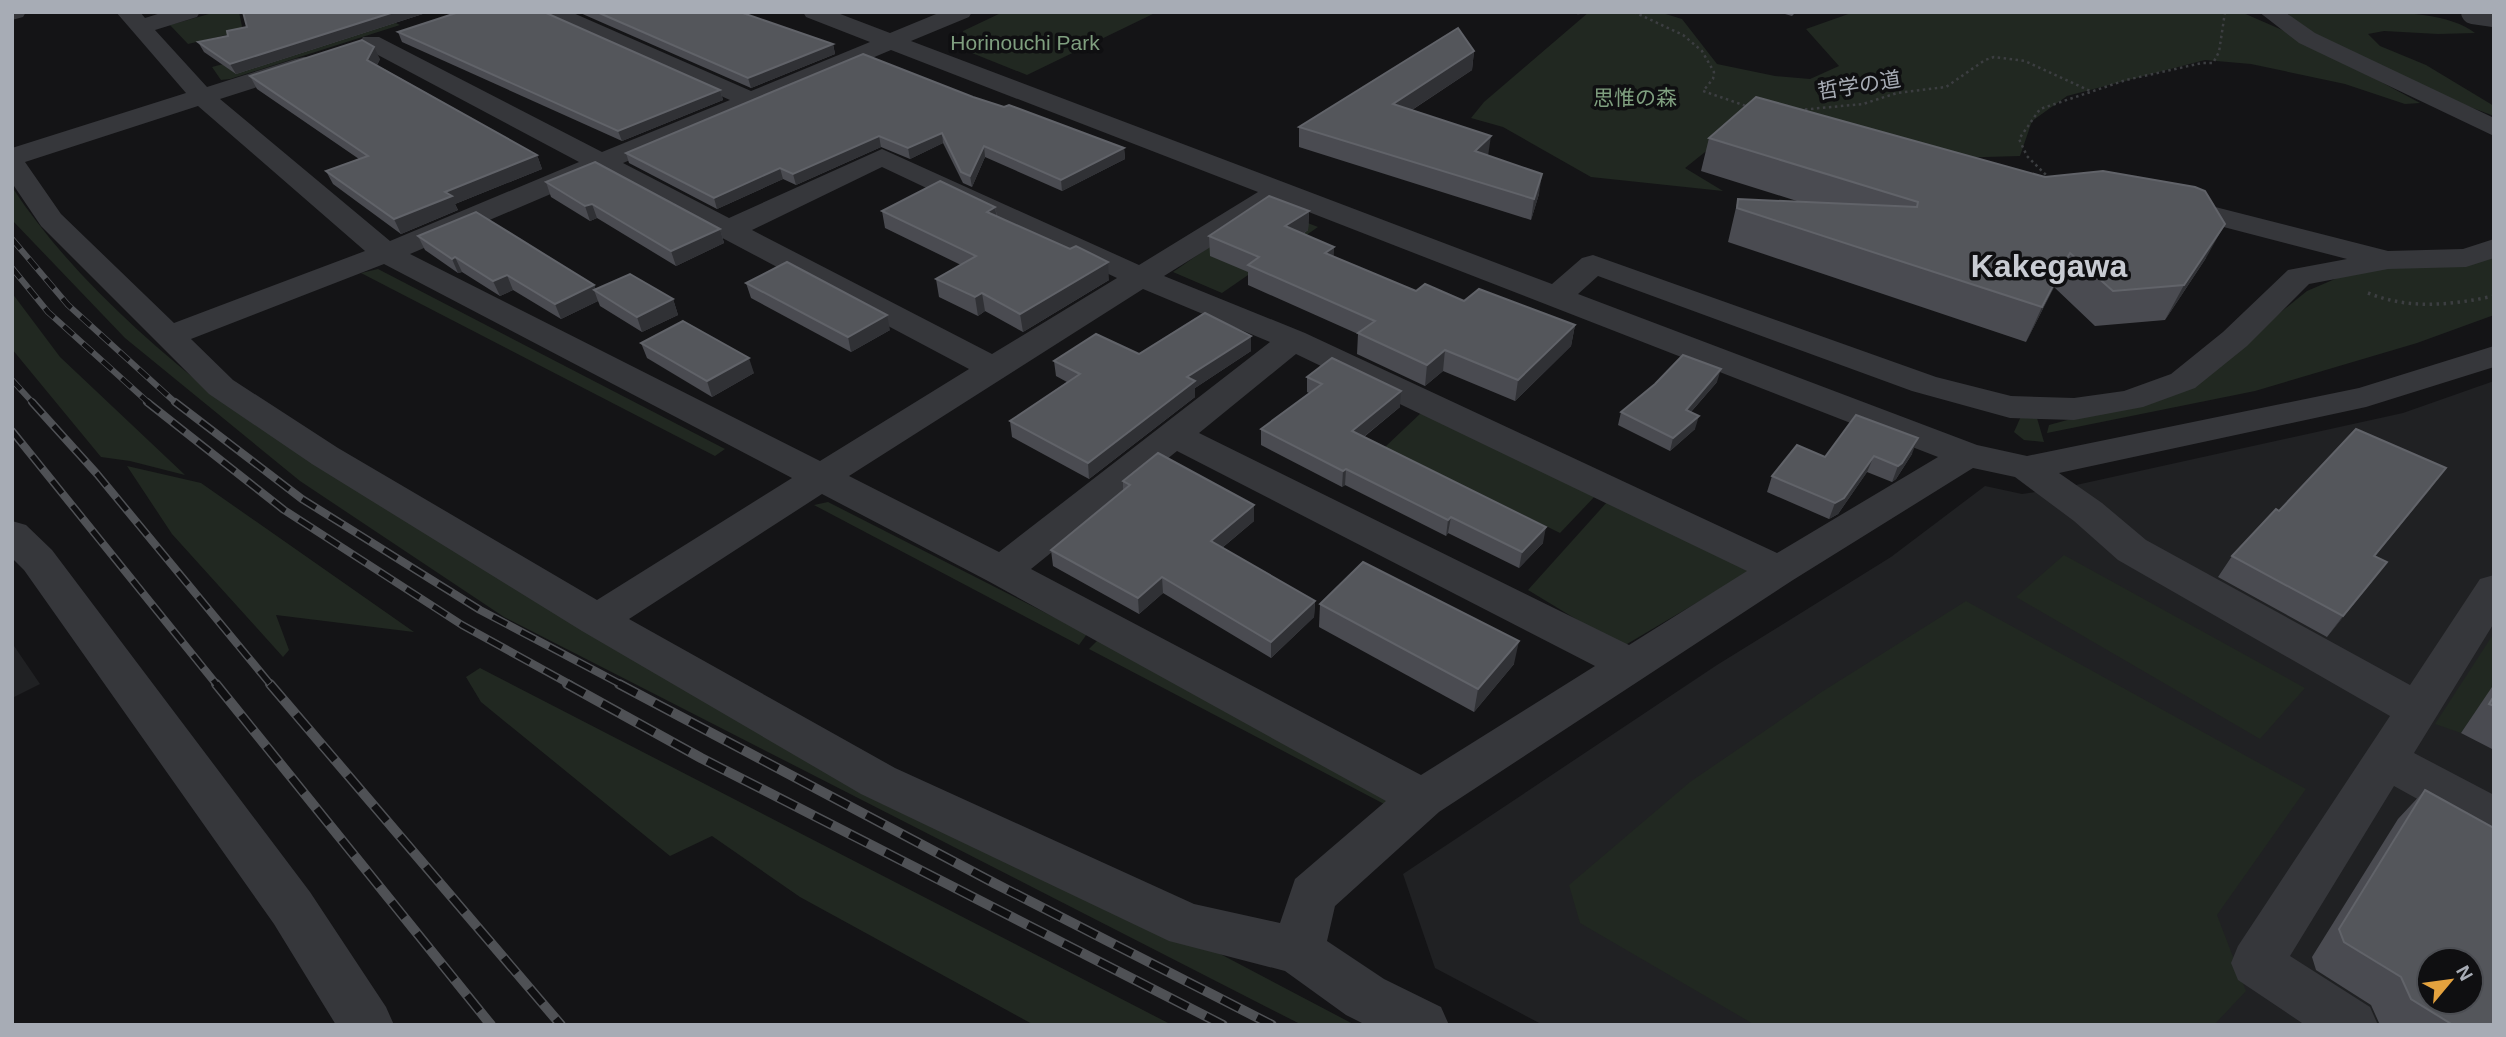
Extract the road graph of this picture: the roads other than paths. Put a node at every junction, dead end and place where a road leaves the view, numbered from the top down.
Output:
1 (189, 12) edge
2 (551, 12) edge
3 (814, 12) edge
4 (961, 12) edge
5 (2270, 12) edge
6 (2473, 12) edge
7 (2494, 15) edge
8 (133, 20) edge
9 (397, 34) edge
10 (370, 42) junction
11 (892, 42) junction
12 (203, 97) junction
13 (751, 100) junction
14 (2494, 128) edge
15 (12, 160) edge
16 (603, 163) junction
17 (1282, 190) junction
18 (2139, 197) edge
19 (730, 229) junction
20 (2494, 248) edge
21 (386, 253) junction
22 (2388, 260) junction
23 (1140, 277) junction
24 (1557, 296) junction
25 (170, 336) junction
26 (1293, 340) junction
27 (2494, 356) edge
28 (993, 368) junction
29 (1172, 434) junction
30 (1968, 455) junction
31 (2027, 468) junction
32 (821, 478) junction
33 (12, 534) edge
34 (1779, 570) junction
35 (1002, 571) junction
36 (2494, 589) edge
37 (597, 620) junction
38 (1629, 664) junction
39 (2417, 710) junction
40 (2386, 760) junction
41 (1422, 798) junction
42 (2494, 818) edge
43 (1298, 950) junction
44 (367, 1025) edge
45 (1422, 1025) edge
46 (2351, 1025) edge

1 - 8 street
2 - 13 street
3 - 11 street
4 - 11 street
5 - 14 street
6 - 7 street, bridge
8 - 12 street
9 - 10 street
10 - 12 street
10 - 16 street
11 - 13 street
11 - 17 street
12 - 15 street
12 - 21 street
13 - 16 street
15 - 25 street
16 - 19 street
16 - 21 street
17 - 23 street
17 - 24 street
18 - 22 street
19 - 23 street
19 - 28 street
20 - 22 street
21 - 25 street
21 - 32 street
22 - 24 street
23 - 26 street
23 - 28 street
24 - 30 street
25 - 37 street
26 - 29 street
26 - 34 street
27 - 31 street
28 - 32 street
29 - 35 street
29 - 38 street
30 - 31 street
30 - 34 street
31 - 39 street
32 - 35 street
32 - 37 street
33 - 44 street
34 - 38 street
35 - 41 street
36 - 39 street
37 - 43 street
38 - 41 street
39 - 40 street
40 - 42 street
40 - 46 street
41 - 43 street
43 - 45 street

